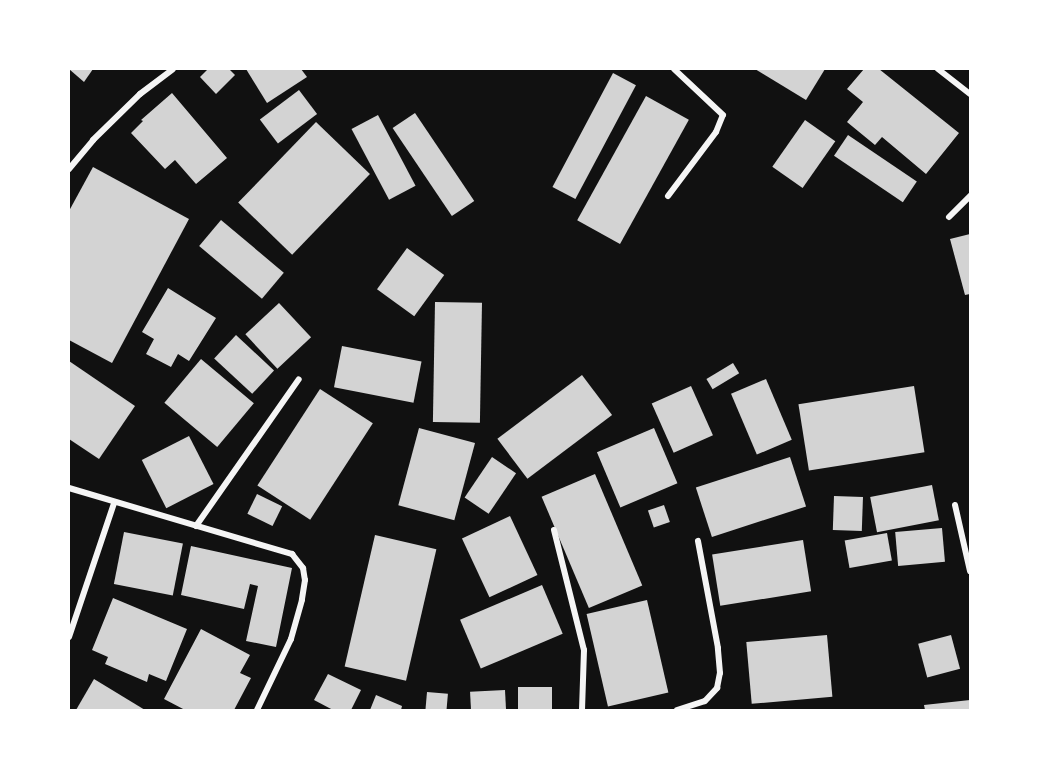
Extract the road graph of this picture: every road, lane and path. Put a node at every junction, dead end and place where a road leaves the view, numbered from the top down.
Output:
1 (173, 69) edge
2 (674, 69) edge
3 (938, 69) edge
4 (970, 94) edge
5 (69, 169) edge
6 (668, 196) dead end
7 (970, 196) edge
8 (949, 217) dead end
9 (299, 380) dead end
10 (69, 488) edge
11 (114, 503) junction
12 (955, 505) dead end
13 (196, 526) junction
14 (554, 530) dead end
15 (698, 541) dead end
16 (970, 571) edge
17 (69, 637) edge
18 (257, 710) edge
19 (582, 710) edge
20 (677, 710) edge

1 - 5 street
2 - 6 street
3 - 4 street
7 - 8 street
9 - 13 street
10 - 11 street
11 - 13 street
11 - 17 street
12 - 16 street
13 - 18 street
14 - 19 street
15 - 20 street

